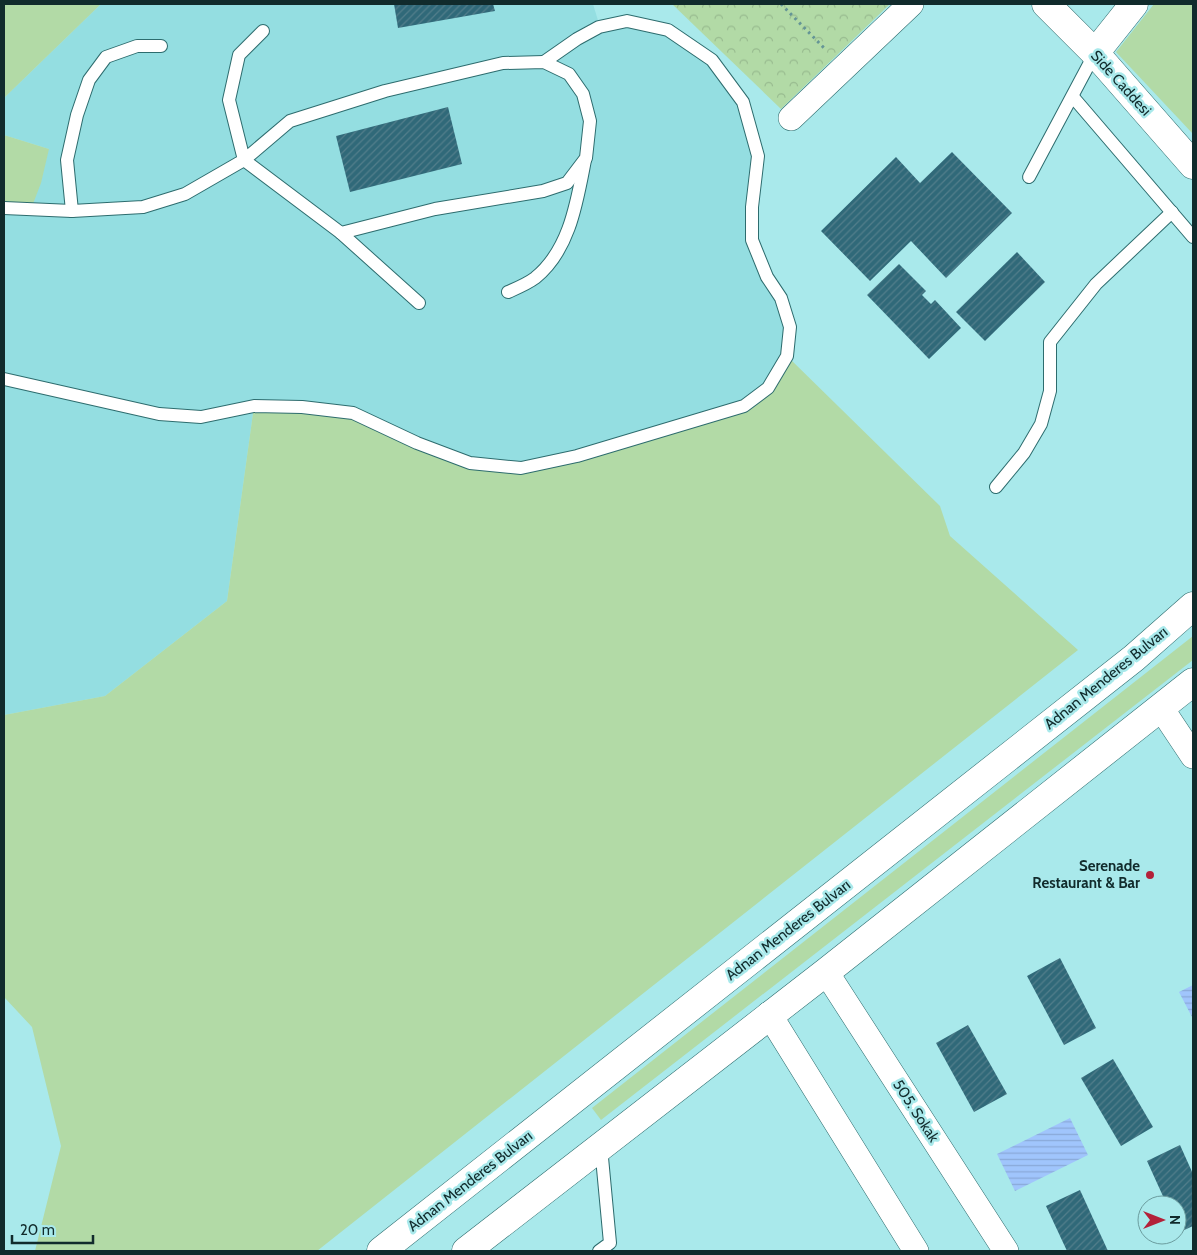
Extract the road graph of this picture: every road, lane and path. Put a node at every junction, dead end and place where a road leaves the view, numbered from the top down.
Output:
1 (781, 4) edge
2 (911, 4) edge
3 (1046, 4) edge
4 (1134, 4) edge
5 (263, 31) dead end
6 (161, 46) dead end
7 (830, 53) dead end
8 (1095, 53) junction
9 (544, 62) junction
10 (1073, 97) junction
11 (791, 118) dead end
12 (586, 158) junction
13 (244, 160) junction
14 (1193, 164) edge
15 (1029, 178) dead end
16 (4, 208) edge
17 (72, 211) junction
18 (1172, 212) junction
19 (341, 233) junction
20 (1193, 237) edge
21 (508, 292) dead end
22 (419, 303) dead end
23 (4, 379) edge
24 (996, 488) dead end
25 (1193, 606) edge
26 (1193, 682) edge
27 (1161, 708) junction
28 (1193, 756) edge
29 (826, 972) junction
30 (769, 1014) junction
31 (601, 1145) junction
32 (382, 1251) edge
33 (466, 1251) edge
34 (599, 1251) edge
35 (916, 1251) edge
36 (1006, 1251) edge

1 - 7 path
2 - 11 street
3 - 8 main road, Side Caddesi
4 - 8 main road
5 - 13 lane
6 - 17 lane
8 - 10 lane
8 - 14 main road, Side Caddesi
9 - 12 lane
9 - 13 lane
9 - 23 lane
10 - 15 lane
10 - 18 lane
12 - 19 lane
12 - 21 lane
13 - 17 lane
13 - 19 lane
16 - 17 lane
18 - 20 lane
18 - 24 lane
19 - 22 lane
25 - 32 main road, Adnan Menderes Bulvarı
26 - 27 main road
27 - 28 street
27 - 29 main road
29 - 30 main road
29 - 36 street, 505. Sokak
30 - 31 main road
30 - 35 street
31 - 33 main road
31 - 34 lane

